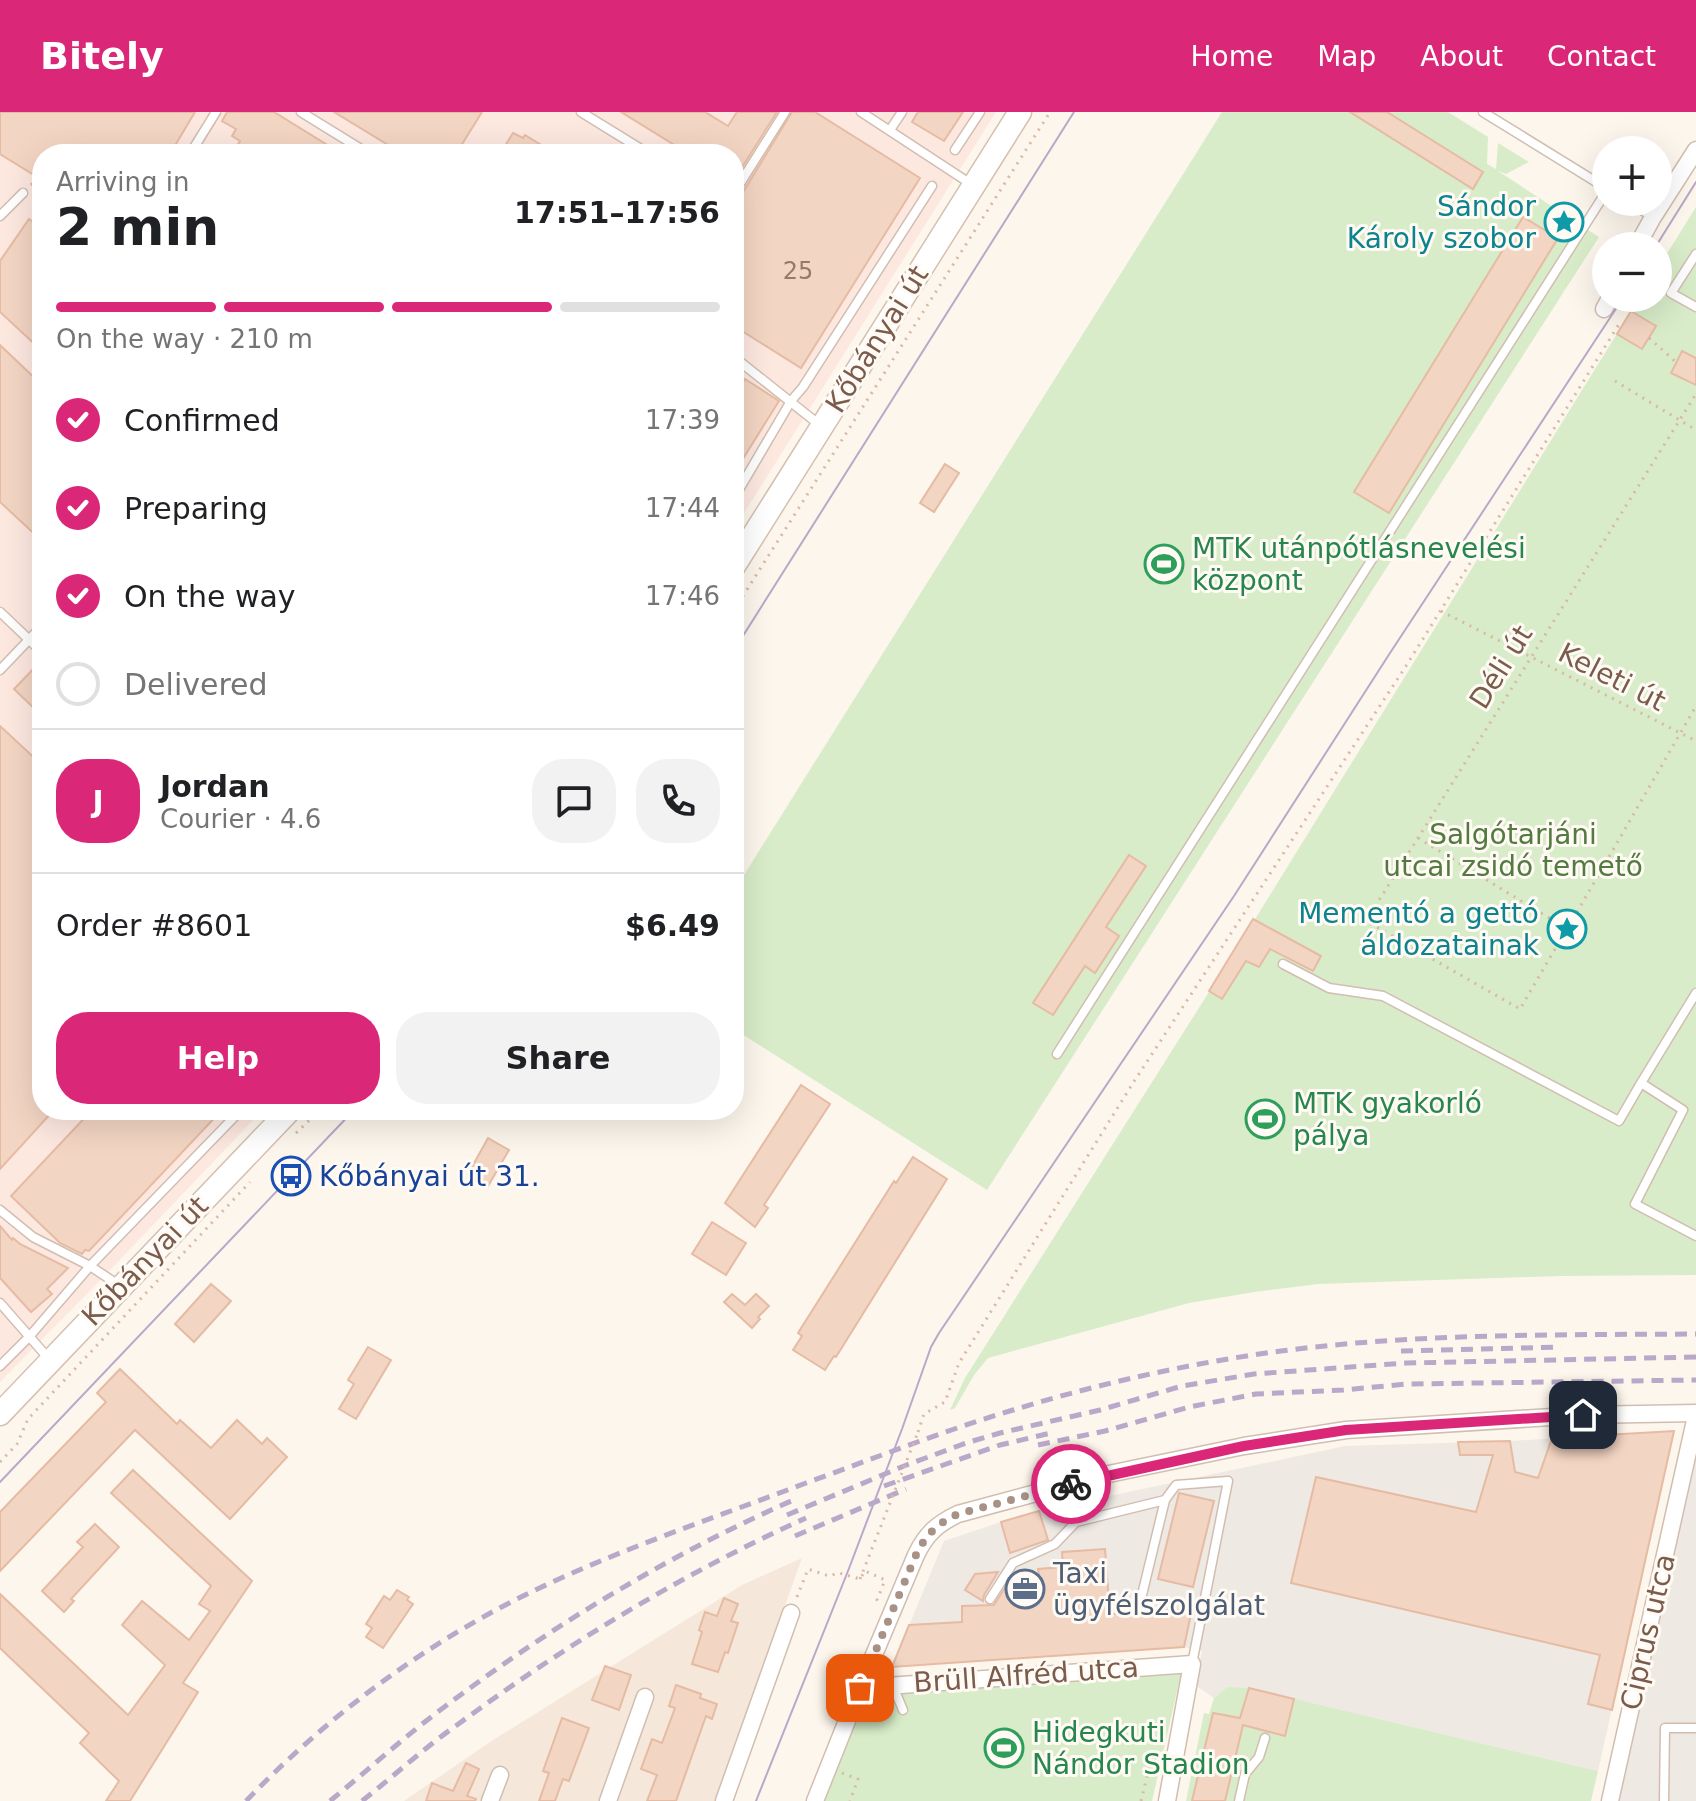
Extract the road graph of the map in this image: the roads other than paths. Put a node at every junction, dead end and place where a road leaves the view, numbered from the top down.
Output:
1 (216, 112) edge
2 (301, 112) edge
3 (581, 112) edge
4 (785, 112) edge
5 (861, 112) edge
6 (902, 112) edge
7 (980, 112) edge
8 (1020, 112) edge
9 (1487, 113) edge
10 (890, 130) junction
11 (196, 144) edge
12 (353, 144) edge
13 (633, 144) edge
14 (955, 150) dead end
15 (1696, 150) edge
16 (744, 177) edge
17 (1592, 181) edge
18 (932, 186) dead end
19 (974, 186) junction
20 (23, 193) dead end
21 (1592, 212) edge
22 (0, 216) edge
23 (1653, 217) joint
24 (1645, 232) edge
25 (1696, 254) edge
26 (1696, 307) edge
27 (744, 365) edge
28 (791, 401) junction
29 (822, 427) junction
30 (744, 481) edge
31 (744, 550) edge
32 (0, 612) edge
33 (32, 636) edge
34 (29, 639) junction
35 (32, 642) edge
36 (0, 670) edge
37 (1283, 964) dead end
38 (1696, 993) edge
39 (1057, 1054) dead end
40 (1641, 1083) junction
41 (231, 1120) edge
42 (280, 1120) edge
43 (0, 1210) edge
44 (1696, 1236) edge
45 (90, 1266) junction
46 (121, 1287) junction
47 (0, 1303) edge
48 (29, 1337) junction
49 (50, 1360) junction
50 (0, 1366) edge
51 (0, 1414) edge
52 (1696, 1415) edge
53 (1165, 1500) junction
54 (990, 1599) dead end
55 (1141, 1599) dead end
56 (791, 1613) road end
57 (1192, 1664) junction
58 (893, 1685) junction
59 (860, 1688) junction
60 (645, 1697) dead end
61 (903, 1710) dead end
62 (1696, 1728) edge
63 (1265, 1738) dead end
64 (500, 1775) dead end
65 (490, 1801) edge
66 (608, 1801) edge
67 (724, 1801) edge
68 (815, 1801) edge
69 (1167, 1801) edge
70 (1239, 1801) edge
71 (1610, 1801) edge
72 (1664, 1801) edge

1 - 11 lane
2 - 12 lane
3 - 13 lane
4 - 16 lane
5 - 10 lane
6 - 10 lane
7 - 14 lane
8 - 19 main road, Kőbányai út
9 - 17 lane
10 - 19 lane
15 - 23 street
18 - 28 lane
19 - 29 main road, Kőbányai út
20 - 22 lane
21 - 39 lane
23 - 24 street
25 - 26 lane
27 - 28 lane
28 - 29 lane
28 - 30 lane
29 - 31 main road, Kőbányai út
32 - 34 lane
33 - 34 lane
34 - 35 lane
34 - 36 lane
37 - 40 lane
38 - 40 lane
40 - 44 lane
41 - 45 lane
42 - 46 main road, Kőbányai út
43 - 45 lane
45 - 46 lane
45 - 48 lane
46 - 49 main road, Kőbányai út
47 - 48 lane
48 - 49 lane
48 - 50 lane
49 - 51 main road, Kőbányai út
52 - 59 street
52 - 71 street, Ciprus utca
53 - 54 lane
53 - 55 lane
53 - 57 lane
56 - 67 street
57 - 58 street, Brüll Alfréd utca
57 - 69 street
58 - 59 street, Brüll Alfréd utca
58 - 61 lane
59 - 68 street
60 - 66 street
62 - 72 lane
63 - 70 lane
64 - 65 street

